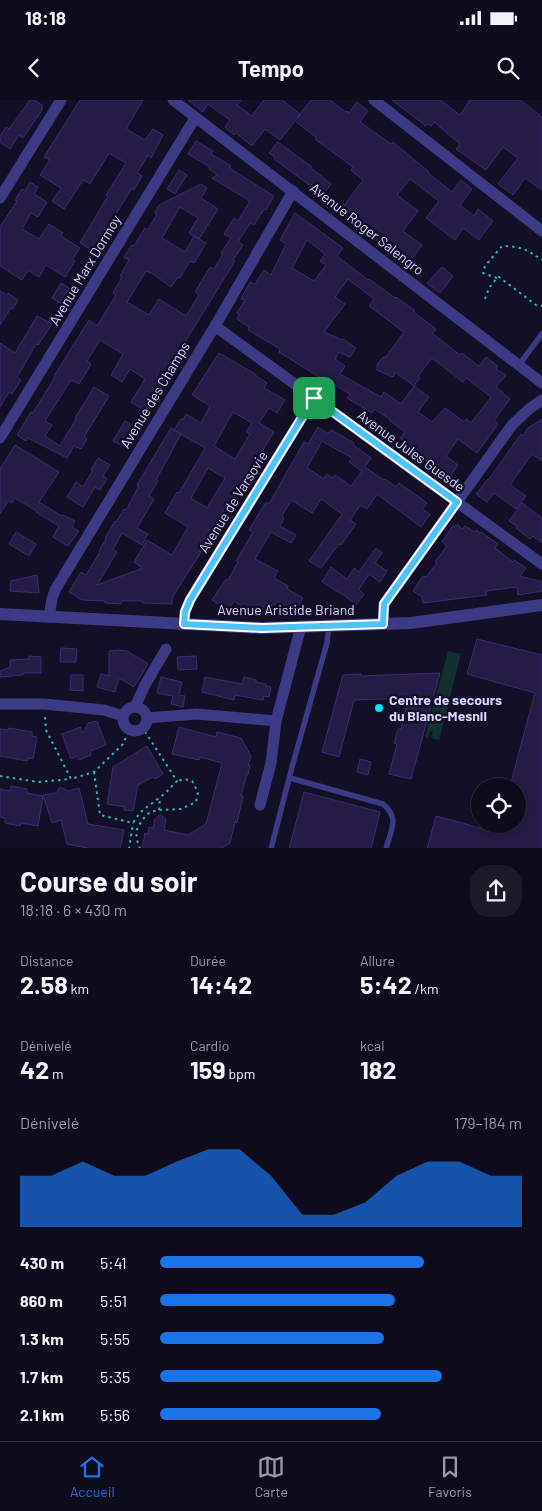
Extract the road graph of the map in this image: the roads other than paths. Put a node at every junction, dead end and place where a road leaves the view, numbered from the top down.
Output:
1 (50, 100) edge
2 (61, 100) edge
3 (173, 100) edge
4 (374, 100) edge
5 (51, 115) junction
6 (195, 118) junction
7 (293, 191) junction
8 (0, 198) edge
9 (542, 230) edge
10 (215, 326) junction
11 (542, 334) edge
12 (519, 365) junction
13 (542, 383) edge
14 (314, 398) junction
15 (542, 400) edge
16 (0, 438) edge
17 (457, 502) junction
18 (542, 564) edge
19 (542, 605) edge
20 (0, 614) edge
21 (49, 617) junction
22 (184, 624) junction
23 (383, 624) junction
24 (301, 626) junction
25 (329, 626) junction
26 (166, 649) dead end
27 (0, 704) edge
28 (135, 707) junction
29 (123, 716) junction
30 (276, 721) junction
31 (145, 723) junction
32 (290, 778) junction
33 (260, 805) dead end
34 (272, 848) edge
35 (386, 848) edge

1 - 5 street
2 - 5 street
3 - 6 street, Avenue Roger Salengro
4 - 9 street
5 - 8 street
6 - 7 street, Avenue Roger Salengro
6 - 16 street, Avenue Marx Dormoy
7 - 10 street, Avenue des Champs
7 - 12 street, Avenue Roger Salengro
10 - 14 street, Avenue Jules Guesde
10 - 21 street, Avenue des Champs
11 - 12 lane
12 - 13 street, Avenue Roger Salengro
14 - 17 street, Avenue Jules Guesde
14 - 22 street, Avenue de Varsovie
15 - 17 street
17 - 18 street, Avenue Jules Guesde
17 - 23 street
19 - 23 street, Avenue Aristide Briand
20 - 21 street, Avenue Aristide Briand
21 - 22 street, Avenue Aristide Briand
22 - 24 street, Avenue Aristide Briand
23 - 25 street, Avenue Aristide Briand
24 - 25 street, Avenue Aristide Briand
24 - 30 street
25 - 32 lane
26 - 28 street
27 - 29 street
28 - 29 street
28 - 31 street
29 - 31 street
30 - 31 street
30 - 33 street
32 - 34 lane
32 - 35 lane

